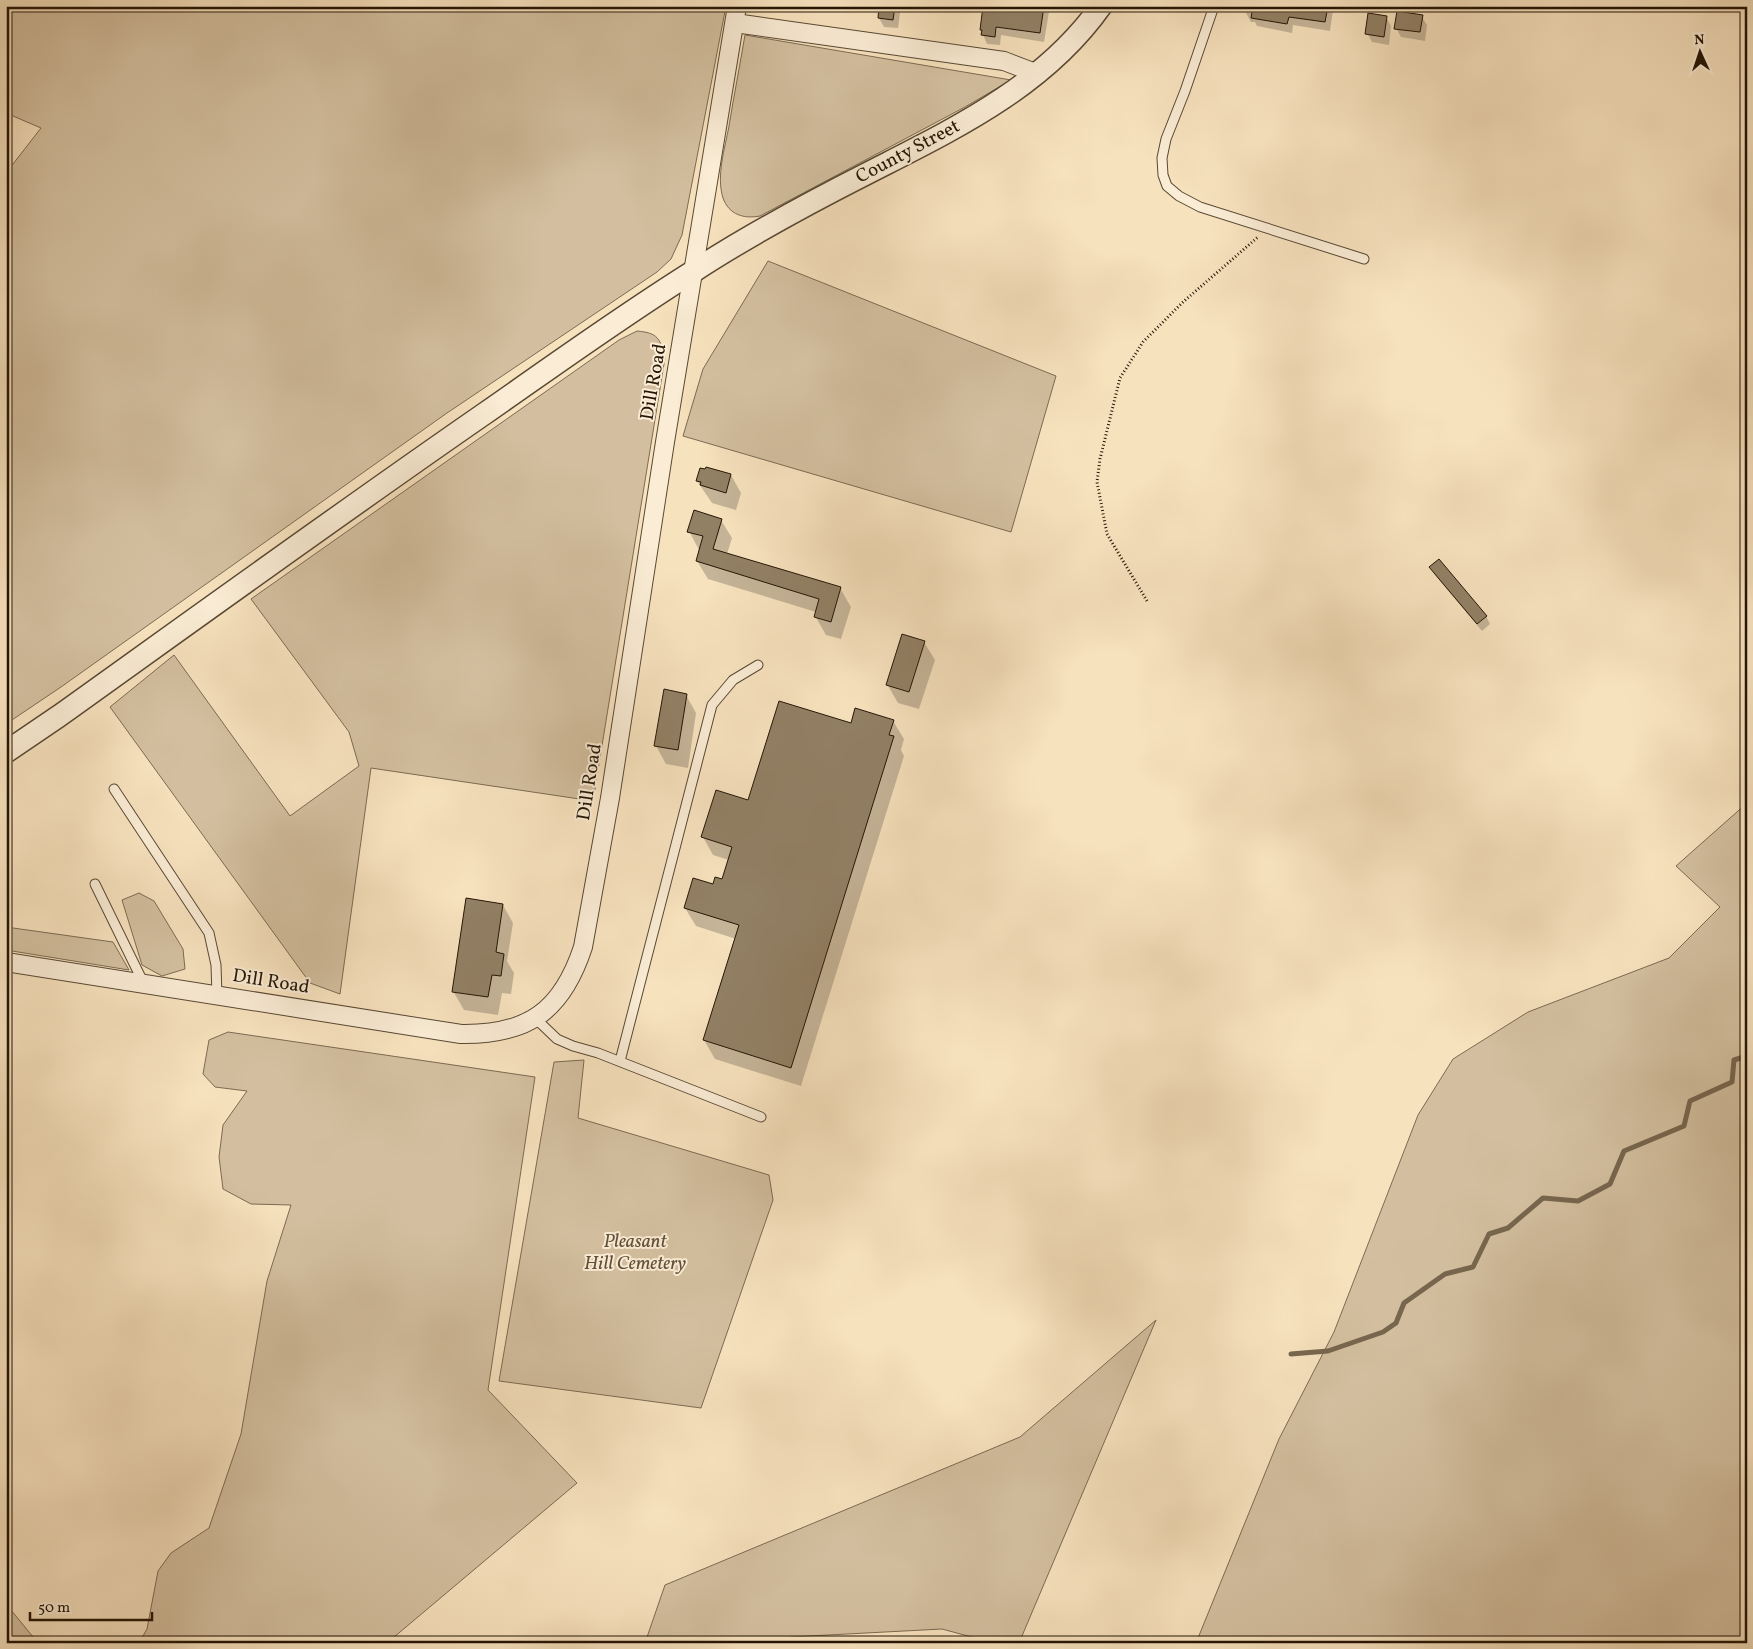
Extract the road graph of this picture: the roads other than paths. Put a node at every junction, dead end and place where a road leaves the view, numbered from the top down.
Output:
1 (1101, 6) edge
2 (1214, 6) edge
3 (736, 15) edge
4 (1038, 74) junction
5 (1364, 260) dead end
6 (694, 270) junction
7 (758, 665) dead end
8 (6, 752) edge
9 (114, 789) dead end
10 (96, 884) dead end
11 (6, 962) edge
12 (144, 984) junction
13 (217, 996) junction
14 (535, 1018) junction
15 (620, 1061) junction
16 (761, 1117) dead end

1 - 4 street, County Street
2 - 5 lane
3 - 4 street
3 - 6 street, Dill Road
4 - 6 street, County Street
6 - 8 street, County Street
6 - 14 street, Dill Road
7 - 15 lane
9 - 13 lane
10 - 12 lane
11 - 12 street, Dill Road
12 - 13 street, Dill Road
13 - 14 street, Dill Road
14 - 15 lane
15 - 16 lane

